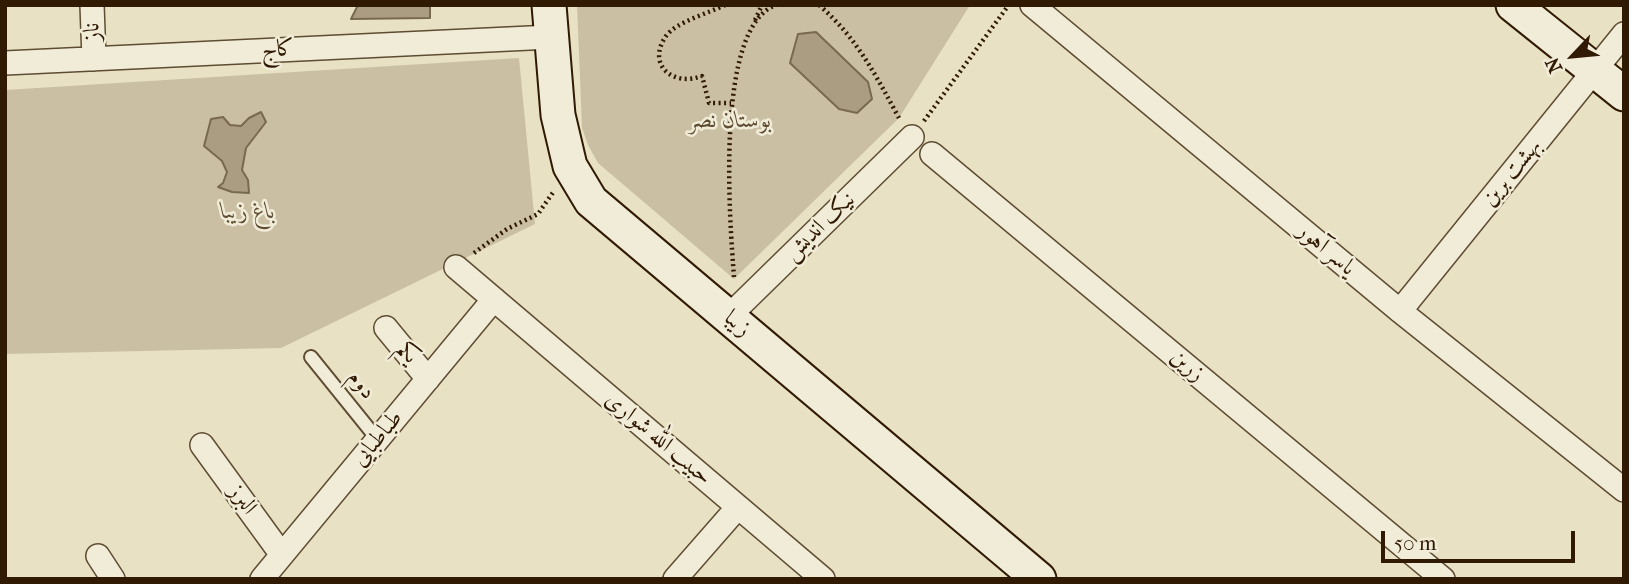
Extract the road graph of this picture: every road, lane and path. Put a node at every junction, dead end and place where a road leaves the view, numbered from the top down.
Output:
1 (92, 5) edge
2 (725, 5) edge
3 (762, 5) edge
4 (776, 5) edge
5 (819, 5) edge
6 (1008, 5) edge
7 (1032, 5) edge
8 (1513, 5) edge
9 (550, 21) edge
10 (751, 27) junction
11 (1624, 34) edge
12 (94, 59) junction
13 (5, 63) edge
14 (1595, 70) junction
15 (1624, 94) edge
16 (731, 103) junction
17 (912, 137) junction
18 (932, 154) dead end
19 (570, 166) junction
20 (456, 267) joint
21 (734, 279) dead end
22 (494, 299) junction
23 (1400, 311) junction
24 (728, 317) junction
25 (386, 328) dead end
26 (311, 357) dead end
27 (428, 379) junction
28 (378, 440) junction
29 (202, 445) dead end
30 (1624, 490) edge
31 (738, 507) junction
32 (282, 555) junction
33 (98, 556) dead end
34 (266, 578) edge
35 (113, 579) edge
36 (675, 579) edge
37 (823, 579) edge
38 (1039, 579) edge
39 (1443, 579) edge

1 - 12 street, ناز
2 - 16 path
3 - 10 path
4 - 10 path
5 - 17 path
6 - 17 path
7 - 23 street, یاسر آهور
8 - 14 street
9 - 12 street, کاج
9 - 19 street, زیبا
10 - 16 path
11 - 14 street, بهشت برین
12 - 13 street, کاج
14 - 15 street
14 - 23 street, بهشت برین
16 - 21 path
17 - 24 street, نیک اندیش
18 - 39 street, زرین
19 - 20 path
19 - 24 street, زیبا
20 - 22 street, حبیب الله شواری
22 - 27 street, طباطبایی
22 - 31 street, حبیب الله شواری
23 - 30 street, یاسر آهور
24 - 38 street, زیبا
25 - 27 street, یکم
26 - 28 lane, دوم
27 - 28 street, طباطبایی
28 - 32 street, طباطبایی
29 - 32 street, البرز
31 - 36 street
31 - 37 street, حبیب الله شواری
32 - 34 street, طباطبایی
33 - 35 street

